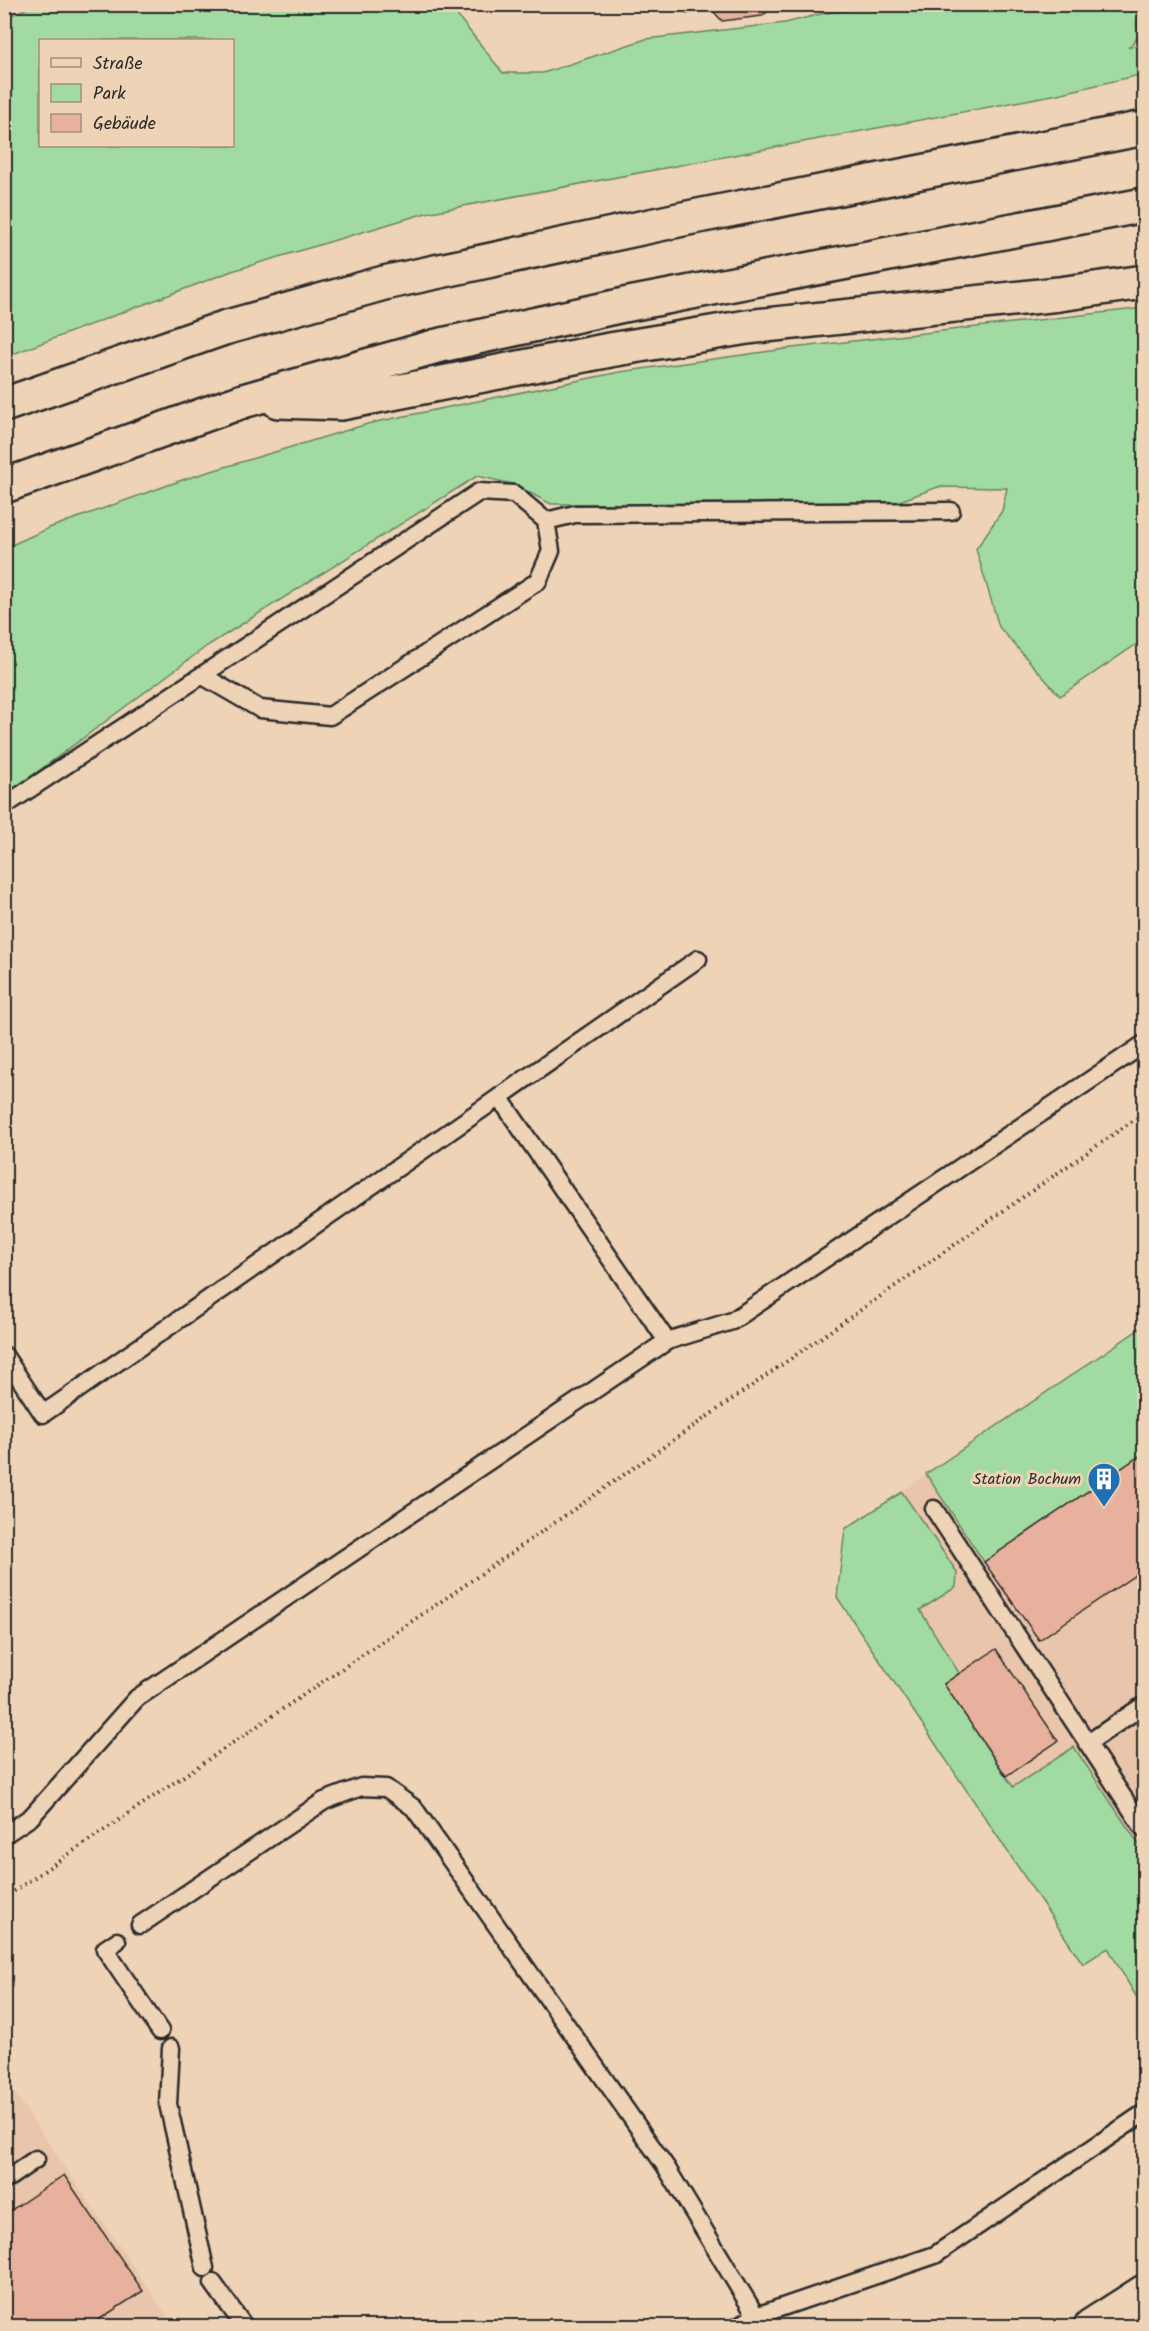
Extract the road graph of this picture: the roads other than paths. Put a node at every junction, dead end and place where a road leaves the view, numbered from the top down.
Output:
1 (1144, 128) edge
2 (1144, 205) edge
3 (1144, 282) edge
4 (243, 401) junction
5 (4, 405) edge
6 (4, 486) edge
7 (951, 511) dead end
8 (546, 521) junction
9 (203, 676) junction
10 (4, 807) edge
11 (698, 959) dead end
12 (1144, 1044) edge
13 (499, 1097) junction
14 (667, 1341) junction
15 (4, 1354) edge
16 (934, 1509) dead end
17 (1144, 1705) edge
18 (1088, 1743) junction
19 (1144, 1829) edge
20 (4, 1835) edge
21 (140, 1925) dead end
22 (117, 1941) dead end
23 (160, 2031) dead end
24 (171, 2048) dead end
25 (1144, 2113) edge
26 (36, 2159) dead end
27 (4, 2181) edge
28 (1144, 2292) edge
29 (756, 2316) junction
30 (244, 2326) edge
31 (739, 2326) edge
32 (1091, 2326) edge

1 - 5 main road
2 - 4 main road
3 - 4 main road
4 - 6 main road
7 - 8 lane
8 - 9 lane
8 - 9 lane
9 - 10 lane
11 - 13 lane
12 - 14 lane
13 - 14 lane
13 - 15 lane
14 - 20 lane
16 - 18 lane
17 - 18 lane
18 - 19 lane
21 - 29 lane
22 - 23 lane
24 - 30 lane
25 - 29 lane
26 - 27 lane
28 - 32 main road
29 - 31 lane

